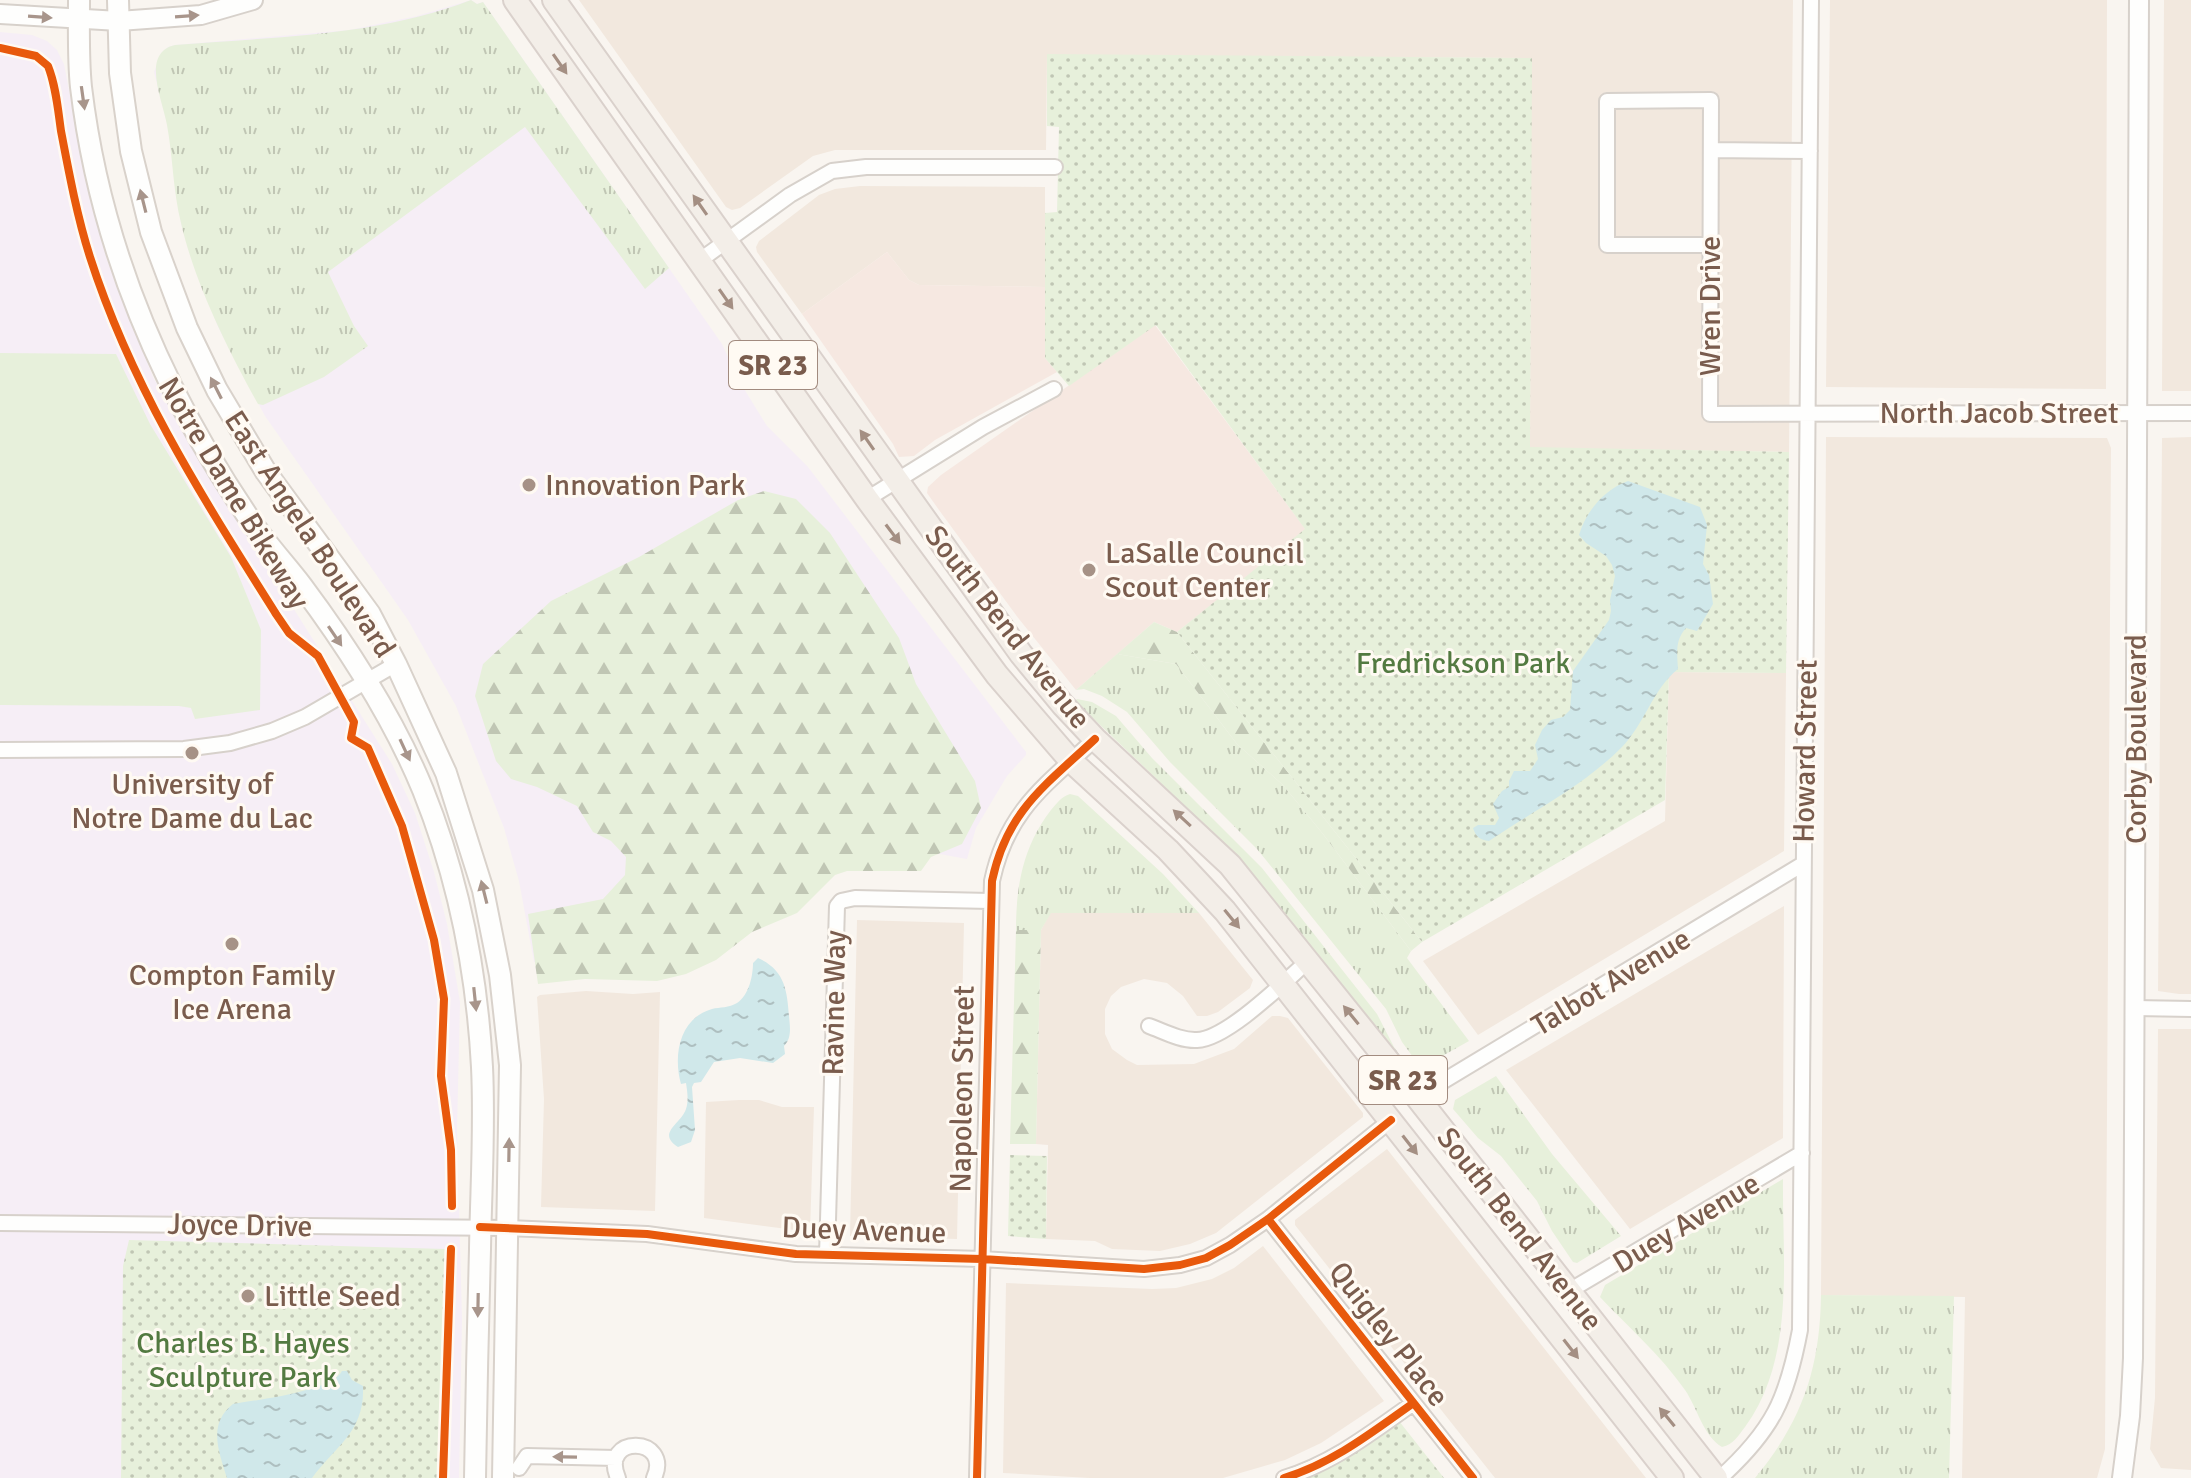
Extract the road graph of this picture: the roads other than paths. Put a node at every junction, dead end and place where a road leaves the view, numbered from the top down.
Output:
1 (118, 0) edge
2 (253, 0) edge
3 (515, 0) edge
4 (554, 0) edge
5 (1811, 0) edge
6 (2139, 0) edge
7 (79, 10) edge
8 (0, 14) edge
9 (119, 21) junction
10 (1711, 150) junction
11 (1810, 151) junction
12 (1055, 167) dead end
13 (725, 241) junction
14 (1710, 245) junction
15 (699, 261) junction
16 (1054, 389) dead end
17 (2138, 412) junction
18 (2191, 413) edge
19 (1808, 414) junction
20 (896, 481) junction
21 (867, 499) junction
22 (396, 664) junction
23 (367, 682) junction
24 (1095, 739) junction
25 (0, 750) edge
26 (1071, 761) junction
27 (1803, 864) junction
28 (990, 901) junction
29 (1308, 961) junction
30 (1283, 983) junction
31 (2135, 1008) junction
32 (2191, 1009) edge
33 (1149, 1026) dead end
34 (1417, 1097) junction
35 (1391, 1120) junction
36 (1802, 1153) junction
37 (1268, 1219) junction
38 (0, 1223) edge
39 (480, 1227) junction
40 (508, 1228) junction
41 (827, 1255) junction
42 (982, 1259) junction
43 (1569, 1291) junction
44 (1412, 1404) junction
45 (616, 1458) junction
46 (513, 1473) edge
47 (657, 1477) edge
48 (475, 1478) edge
49 (618, 1478) edge
50 (977, 1478) edge
51 (1284, 1478) edge
52 (1473, 1478) edge
53 (1672, 1478) edge
54 (1718, 1478) edge
55 (2122, 1478) edge

1 - 9 main road, East Angela Boulevard
9 -> 2 street
3 -> 15 main road, South Bend Avenue / SR 23
13 -> 4 main road, South Bend Avenue / SR 23
5 - 11 street, Howard Street
6 - 17 street, Corby Boulevard
8 -> 7 street
7 - 9 street
7 -> 23 main road, East Angela Boulevard
22 -> 9 main road, East Angela Boulevard
10 - 11 street
10 - 14 street, Wren Drive
10 - 14 street, Wren Drive
11 - 19 street, Howard Street
12 - 13 street
13 - 15 street
20 -> 13 main road, South Bend Avenue / SR 23
14 - 19 street, Wren Drive
15 -> 21 main road, South Bend Avenue / SR 23
16 - 20 street
17 - 18 street, North Jacob Street
17 - 19 street, North Jacob Street
17 - 31 street, Corby Boulevard
19 - 27 street, Howard Street
20 - 21 street
20 - 24 main road, South Bend Avenue / SR 23
21 -> 26 main road, South Bend Avenue / SR 23
22 - 23 street
40 -> 22 main road, East Angela Boulevard
23 - 25 street
23 -> 39 main road, East Angela Boulevard
24 - 26 street, Napoleon Street
29 -> 24 main road, South Bend Avenue / SR 23
26 - 28 street, Napoleon Street
26 -> 30 main road, South Bend Avenue / SR 23
27 - 34 street, Talbot Avenue
27 - 36 street, Howard Street
28 - 41 street, Ravine Way
28 - 42 street, Napoleon Street
29 - 30 street
34 -> 29 main road, South Bend Avenue / SR 23
30 - 33 street
30 - 35 main road, South Bend Avenue / SR 23
31 - 32 street
31 - 55 street, Corby Boulevard
34 - 43 main road, South Bend Avenue / SR 23
35 - 37 street, Duey Avenue
35 -> 53 main road, South Bend Avenue / SR 23
36 - 43 street, Duey Avenue
36 - 54 street, Howard Street
37 - 42 street, Duey Avenue
37 - 44 street, Quigley Place
38 - 39 street, Joyce Drive
39 - 40 street, Duey Avenue
39 -> 48 main road, East Angela Boulevard
40 - 41 street, Duey Avenue
40 - 46 main road, East Angela Boulevard
41 - 42 street, Duey Avenue
42 - 50 street, Napoleon Street
54 -> 43 main road, South Bend Avenue / SR 23
44 - 51 street
44 - 52 street, Quigley Place
45 -> 46 street
45 - 47 street
45 - 49 street

